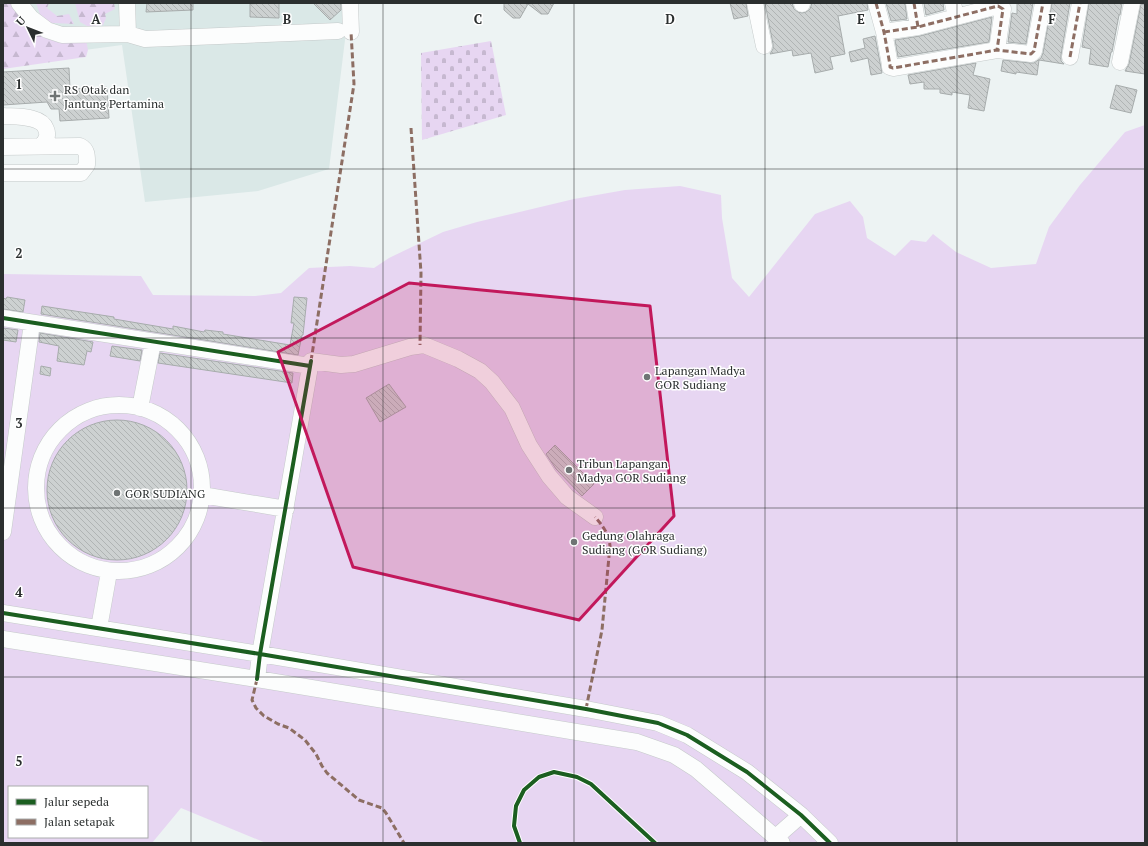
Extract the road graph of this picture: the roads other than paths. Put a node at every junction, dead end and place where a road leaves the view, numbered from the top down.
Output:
1 (19, 3) edge
2 (127, 3) edge
3 (350, 3) edge
4 (755, 3) edge
5 (876, 3) edge
6 (914, 3) edge
7 (1042, 3) edge
8 (1080, 3) edge
9 (1132, 3) edge
10 (954, 10) edge
11 (918, 27) junction
12 (884, 32) junction
13 (128, 34) junction
14 (764, 46) dead end
15 (997, 50) junction
16 (1070, 57) dead end
17 (1120, 62) dead end
18 (3, 116) edge
19 (41, 146) junction
20 (3, 147) edge
21 (3, 173) edge
22 (3, 318) edge
23 (32, 323) junction
24 (153, 342) junction
25 (310, 366) junction
26 (140, 408) junction
27 (10, 473) junction
28 (36, 478) junction
29 (202, 495) junction
30 (286, 509) junction
31 (596, 517) dead end
32 (3, 532) edge
33 (109, 572) junction
34 (3, 613) edge
35 (99, 628) junction
36 (3, 639) edge
37 (260, 654) junction
38 (257, 679) junction
39 (801, 815) junction
40 (779, 840) edge
41 (830, 843) edge

1 - 13 street
2 - 13 street
3 - 13 street
4 - 14 street
5 - 12 street
6 - 11 street
7 - 15 street
8 - 16 street
9 - 17 street
10 - 11 street
10 - 15 street
11 - 12 street
12 - 15 street
18 - 19 street
19 - 20 street
19 - 21 street
22 - 23 street
23 - 24 street
23 - 27 street
24 - 25 street
24 - 26 street
25 - 30 street
25 - 31 street
26 - 28 street
26 - 29 street
27 - 28 street
27 - 32 street
28 - 33 street
29 - 30 street
29 - 33 street
30 - 37 street
33 - 35 street
34 - 35 street
35 - 37 street
36 - 38 street
37 - 38 street
37 - 39 street
38 - 40 street
39 - 40 street
39 - 41 street

